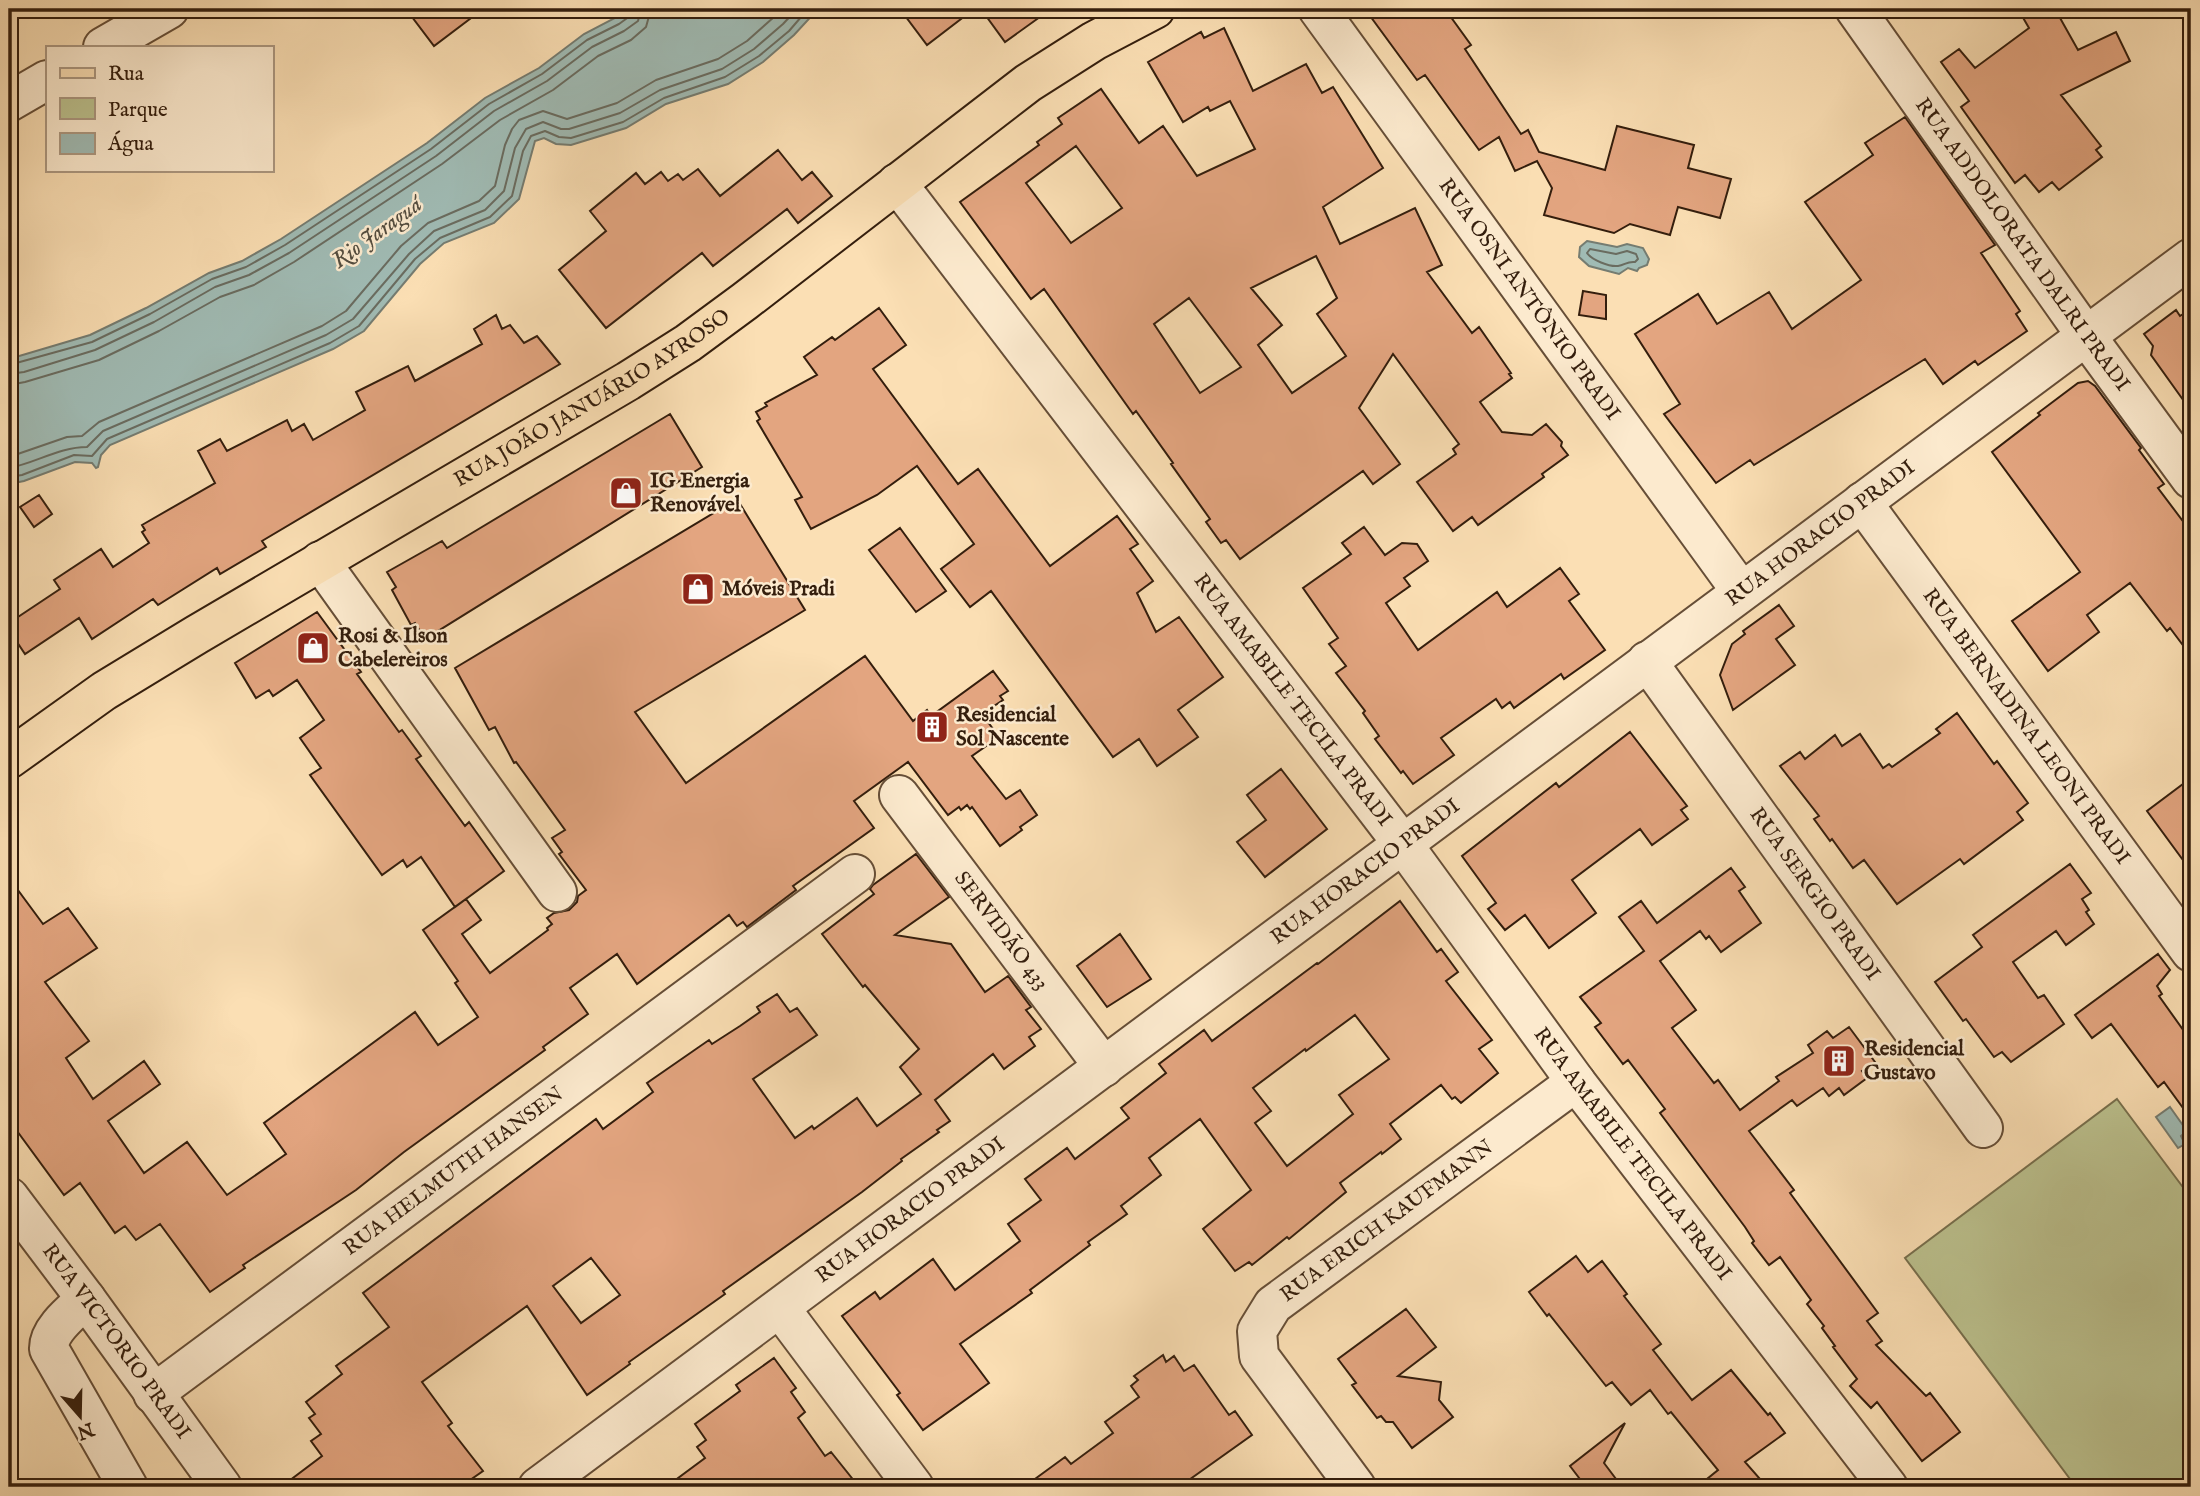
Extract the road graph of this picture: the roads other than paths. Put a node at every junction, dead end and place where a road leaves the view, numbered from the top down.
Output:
1 (169, 9) edge
2 (1155, 9) edge
3 (1318, 9) edge
4 (1855, 9) edge
5 (105, 46) edge
6 (46, 81) edge
7 (9, 102) edge
8 (897, 183) junction
9 (2191, 258) edge
10 (2087, 337) junction
11 (2191, 479) edge
12 (1862, 502) junction
13 (320, 561) junction
14 (1741, 590) junction
15 (1647, 661) junction
16 (9, 759) edge
17 (899, 795) dead end
18 (1402, 844) junction
19 (855, 874) dead end
20 (557, 892) dead end
21 (1012, 905) dead end
22 (2191, 953) edge
23 (1113, 1060) junction
24 (1576, 1082) junction
25 (1983, 1128) dead end
26 (9, 1197) edge
27 (86, 1298) junction
28 (780, 1308) junction
29 (153, 1394) junction
30 (128, 1487) edge
31 (222, 1487) edge
32 (538, 1487) edge
33 (914, 1487) edge
34 (1356, 1487) edge
35 (1888, 1487) edge

1 - 5 street
2 - 8 main road, RUA JOÃO JANUÁRIO AYROSO
3 - 14 street, RUA OSNI ANTÔNIO PRADI
4 - 10 street, RUA ADDOLORATA DALRI PRADI
6 - 7 street
8 - 13 main road, RUA JOÃO JANUÁRIO AYROSO
8 - 18 street, RUA AMABILE TECILA PRADI
9 - 10 street, RUA HORACIO PRADI
10 - 11 street, RUA ADDOLORATA DALRI PRADI
10 - 12 street, RUA HORACIO PRADI
12 - 14 street, RUA HORACIO PRADI
12 - 22 street, RUA BERNADINA LEONI PRADI
13 - 16 main road, RUA JOÃO JANUÁRIO AYROSO
13 - 20 street
14 - 15 street, RUA HORACIO PRADI
15 - 18 street, RUA HORACIO PRADI
15 - 25 street, RUA SERGIO PRADI
17 - 23 street, SERVIDÃO 433
18 - 23 street, RUA HORACIO PRADI
18 - 24 street, RUA AMABILE TECILA PRADI
19 - 29 street, RUA HELMUTH HANSEN
21 - 23 street
23 - 28 street, RUA HORACIO PRADI
24 - 34 street, RUA ERICH KAUFMANN
24 - 35 street, RUA AMABILE TECILA PRADI
26 - 27 street, RUA VICTORIO PRADI
27 - 29 street, RUA VICTORIO PRADI
27 - 30 street
28 - 32 street, RUA HORACIO PRADI
28 - 33 street
29 - 31 street, RUA VICTORIO PRADI

